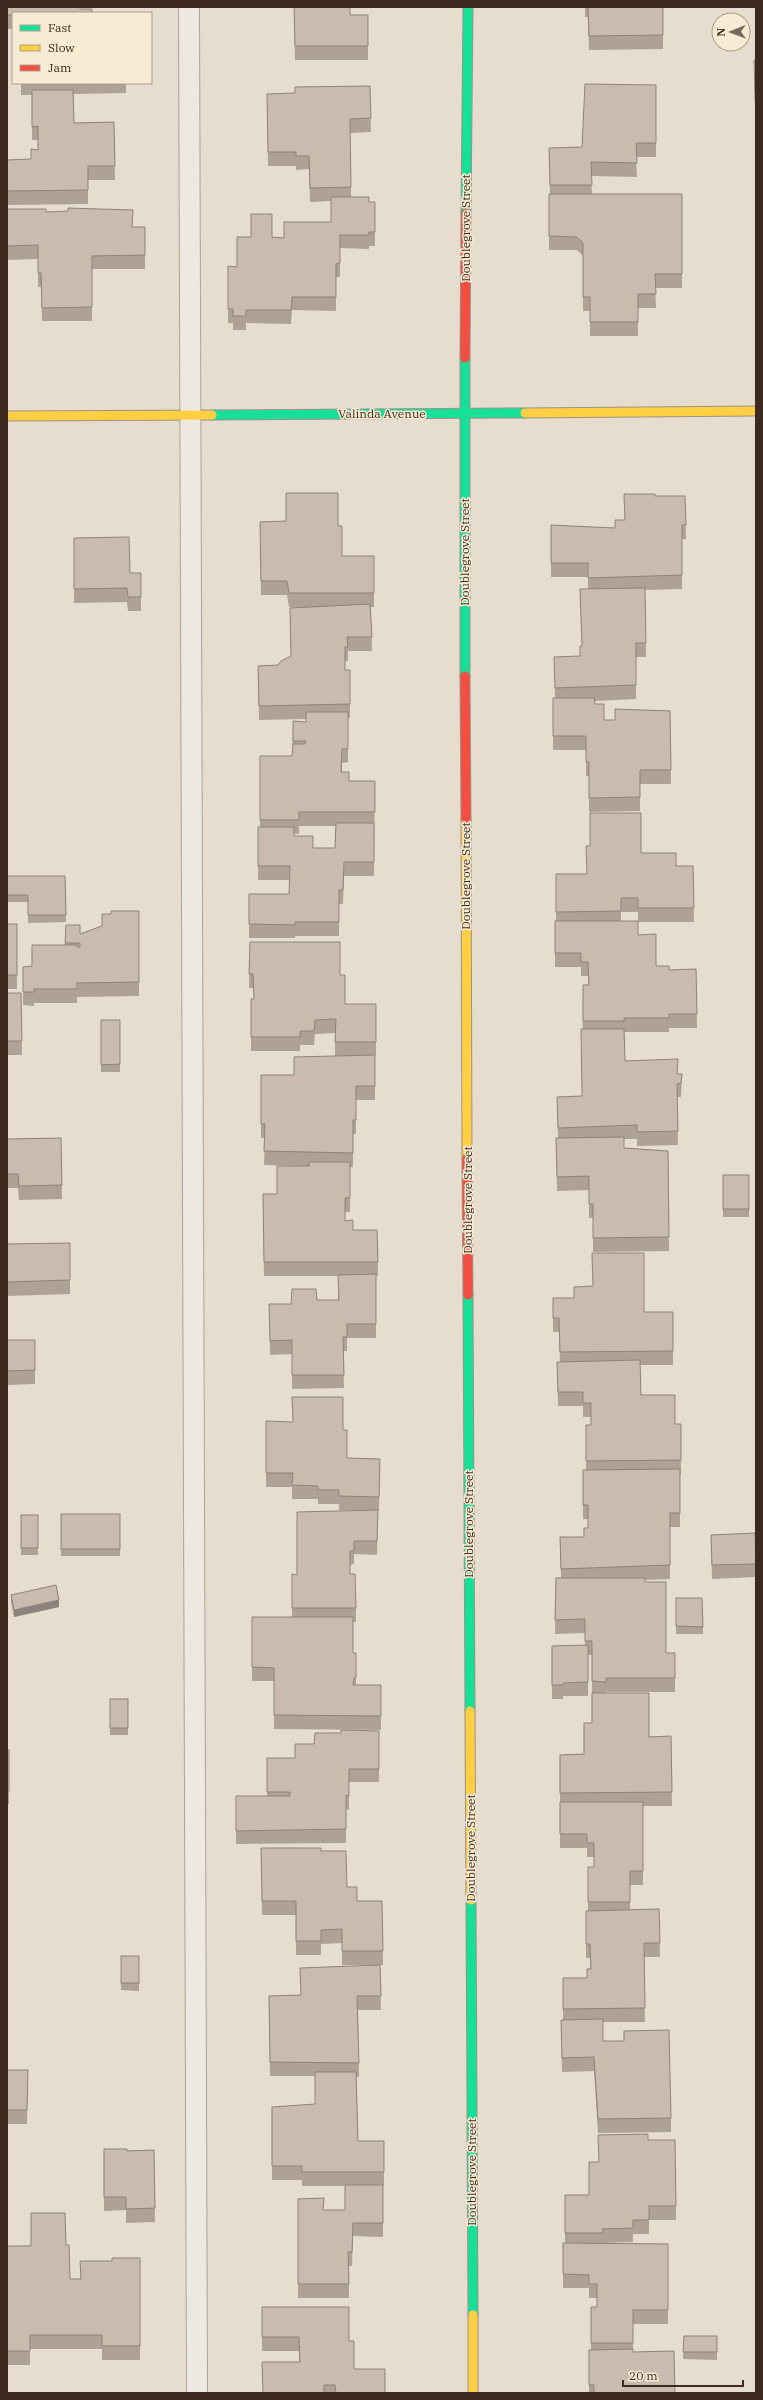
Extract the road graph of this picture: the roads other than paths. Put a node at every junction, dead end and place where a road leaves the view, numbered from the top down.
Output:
1 (189, 7) edge
2 (468, 7) edge
3 (756, 411) edge
4 (464, 414) junction
5 (191, 415) junction
6 (7, 416) edge
7 (197, 2393) edge
8 (473, 2393) edge

1 - 5 lane
2 - 4 street, Doublegrove Street
3 - 4 street, Valinda Avenue
4 - 5 street, Valinda Avenue
4 - 8 street, Doublegrove Street
5 - 6 street, Valinda Avenue
5 - 7 lane

